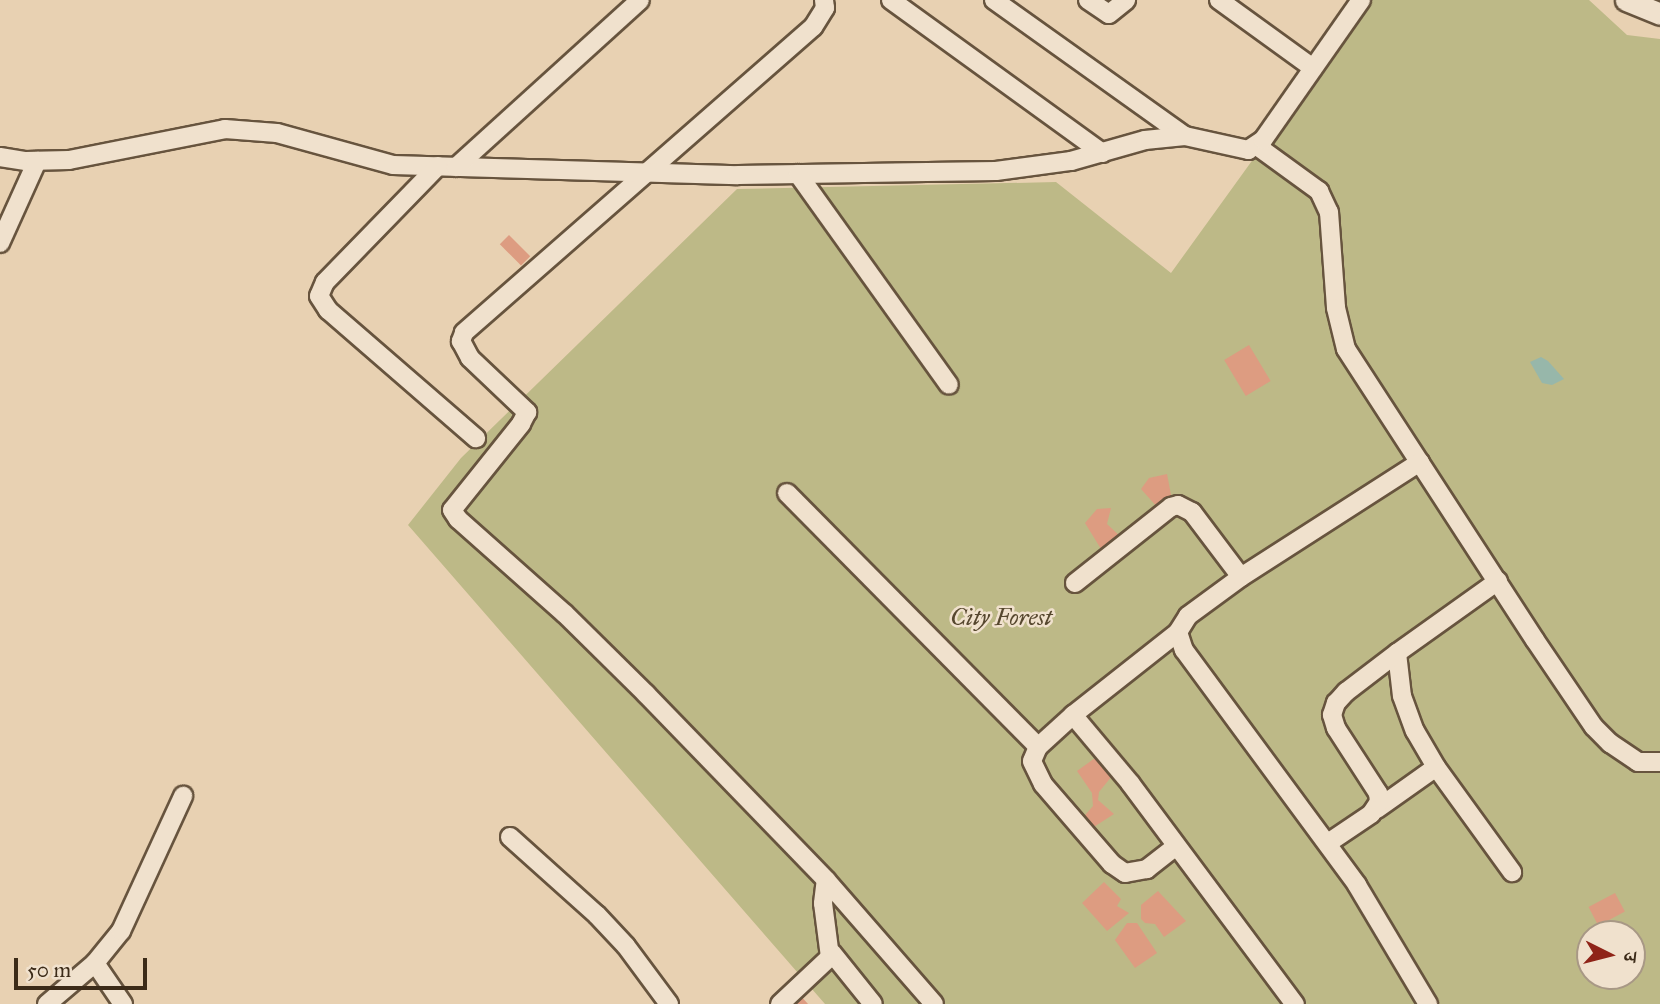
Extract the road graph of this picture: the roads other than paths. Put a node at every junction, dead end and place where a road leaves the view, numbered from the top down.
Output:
1 (640, 0) edge
2 (824, 0) edge
3 (891, 0) edge
4 (994, 0) edge
5 (1088, 0) edge
6 (1126, 0) edge
7 (1219, 0) edge
8 (1626, 0) edge
9 (1352, 3) edge
10 (1660, 14) edge
11 (1313, 68) junction
12 (1185, 136) junction
13 (1257, 146) junction
14 (1102, 153) junction
15 (0, 157) edge
16 (37, 161) junction
17 (447, 167) junction
18 (644, 172) junction
19 (798, 174) junction
20 (0, 243) edge
21 (948, 385) dead end
22 (476, 438) dead end
23 (1420, 462) junction
24 (787, 493) dead end
25 (1241, 577) junction
26 (1497, 581) junction
27 (1075, 583) dead end
28 (1178, 632) junction
29 (1397, 653) junction
30 (1073, 715) junction
31 (1038, 747) junction
32 (1660, 762) edge
33 (1436, 767) junction
34 (183, 796) dead end
35 (1377, 809) junction
36 (510, 837) dead end
37 (1328, 843) junction
38 (1175, 847) junction
39 (1512, 872) dead end
40 (826, 880) junction
41 (832, 953) junction
42 (95, 963) junction
43 (47, 1004) edge
44 (123, 1004) edge
45 (669, 1004) edge
46 (780, 1004) edge
47 (873, 1004) edge
48 (934, 1004) edge
49 (1295, 1004) edge
50 (1428, 1004) edge

1 - 17 street
2 - 18 street
3 - 14 street
4 - 12 street
5 - 6 street
7 - 11 street
8 - 10 street
9 - 11 street
11 - 13 street
12 - 13 street
12 - 14 street
13 - 23 street
14 - 19 street
15 - 16 street
16 - 17 street
16 - 20 street
17 - 18 street
17 - 22 street
18 - 19 street
18 - 40 street
19 - 21 street
23 - 25 street
23 - 26 street
24 - 31 street
25 - 27 street
25 - 28 street
26 - 29 street
26 - 32 street
28 - 30 street
28 - 37 street
29 - 33 street
29 - 35 street
30 - 31 street
30 - 38 street
31 - 38 street
33 - 35 street
33 - 39 street
34 - 42 street
35 - 37 street
36 - 45 street
37 - 50 street
38 - 49 street
40 - 41 street
40 - 48 street
41 - 46 street
41 - 47 street
42 - 43 street
42 - 44 street

